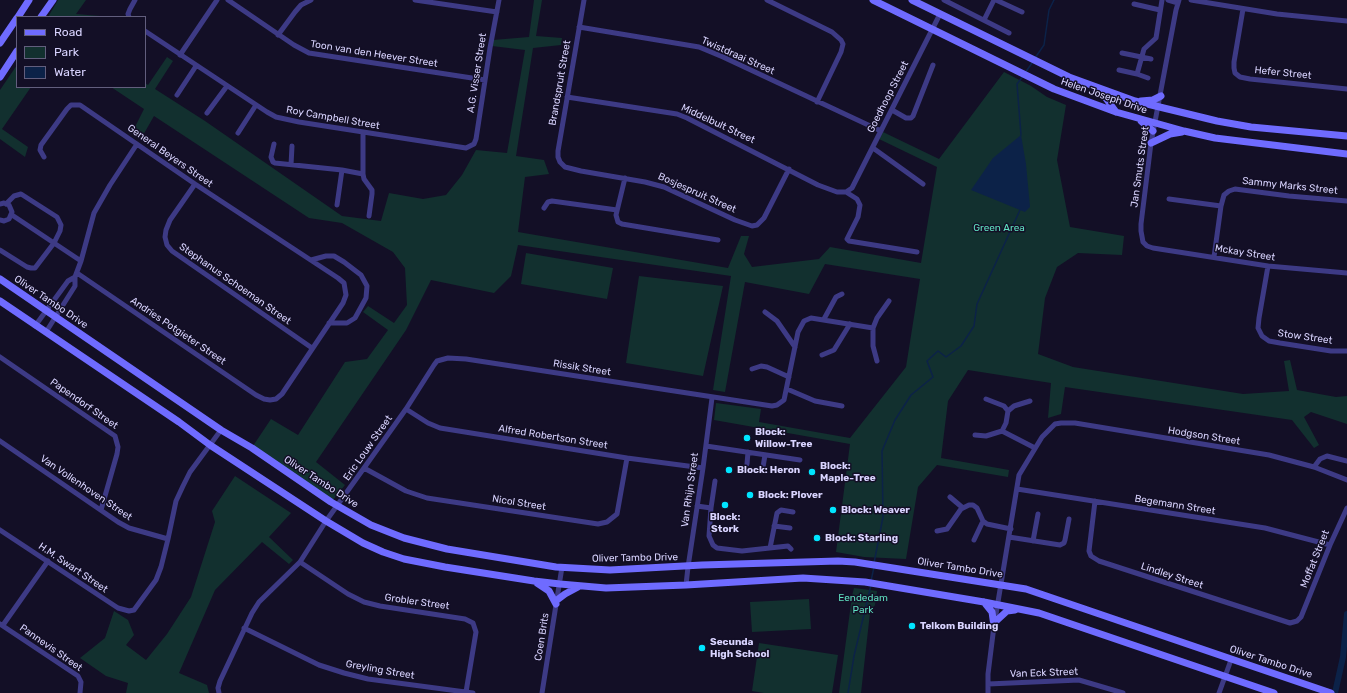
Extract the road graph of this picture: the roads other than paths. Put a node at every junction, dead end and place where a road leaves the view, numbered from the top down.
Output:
1 (29, 0) edge
2 (52, 0) edge
3 (135, 0) edge
4 (217, 0) edge
5 (228, 0) edge
6 (311, 0) edge
7 (415, 0) edge
8 (499, 0) edge
9 (584, 0) edge
10 (766, 0) edge
11 (873, 0) edge
12 (912, 0) edge
13 (944, 0) edge
14 (995, 0) edge
15 (1162, 0) edge
16 (1168, 0) edge
17 (1191, 0) edge
18 (1179, 1) edge
19 (1134, 4) dead end
20 (1243, 9) junction
21 (1160, 10) junction
22 (497, 12) junction
23 (1022, 12) dead end
24 (940, 14) junction
25 (18, 16) edge
26 (42, 16) edge
27 (129, 16) edge
28 (16, 19) edge
29 (984, 20) junction
30 (1347, 22) edge
31 (579, 27) junction
32 (932, 29) junction
33 (146, 32) edge
34 (1009, 33) dead end
35 (278, 35) junction
36 (0, 43) edge
37 (16, 52) edge
38 (1122, 53) dead end
39 (180, 55) junction
40 (1141, 57) junction
41 (1151, 59) dead end
42 (933, 65) dead end
43 (196, 66) junction
44 (1119, 70) dead end
45 (1, 72) edge
46 (1137, 74) junction
47 (1148, 78) dead end
48 (485, 80) junction
49 (1088, 85) junction
50 (227, 86) junction
51 (1347, 89) edge
52 (177, 95) dead end
53 (1161, 96) junction
54 (566, 97) junction
55 (817, 102) junction
56 (1135, 102) junction
57 (256, 105) junction
58 (1158, 108) junction
59 (892, 110) junction
60 (1116, 112) junction
61 (207, 113) dead end
62 (1154, 127) junction
63 (881, 131) junction
64 (1184, 131) junction
65 (238, 133) dead end
66 (363, 133) junction
67 (1347, 136) edge
68 (1151, 143) junction
69 (137, 144) junction
70 (274, 144) dead end
71 (292, 146) dead end
72 (471, 147) joint
73 (873, 148) junction
74 (1347, 154) edge
75 (44, 157) dead end
76 (291, 165) junction
77 (565, 166) joint
78 (789, 169) junction
79 (342, 170) junction
80 (362, 174) junction
81 (625, 178) junction
82 (195, 184) junction
83 (923, 184) dead end
84 (846, 192) junction
85 (1169, 199) dead end
86 (1347, 201) edge
87 (0, 204) edge
88 (6, 204) junction
89 (337, 205) dead end
90 (1221, 206) junction
91 (544, 208) dead end
92 (617, 210) junction
93 (12, 215) junction
94 (369, 216) dead end
95 (0, 220) edge
96 (718, 240) dead end
97 (1143, 242) joint
98 (54, 243) junction
99 (0, 250) edge
100 (917, 252) dead end
101 (1214, 257) junction
102 (311, 260) junction
103 (81, 261) junction
104 (1268, 266) junction
105 (1347, 273) edge
106 (76, 275) junction
107 (0, 279) edge
108 (842, 294) dead end
109 (0, 301) edge
110 (889, 301) dead end
111 (47, 310) junction
112 (765, 312) dead end
113 (56, 316) junction
114 (824, 320) junction
115 (329, 323) junction
116 (850, 324) junction
117 (35, 326) junction
118 (873, 328) junction
119 (46, 332) junction
120 (795, 347) junction
121 (312, 348) junction
122 (1347, 351) edge
123 (822, 355) dead end
124 (0, 357) edge
125 (448, 358) joint
126 (877, 361) dead end
127 (752, 369) dead end
128 (789, 377) junction
129 (787, 389) junction
130 (712, 398) junction
131 (986, 399) dead end
132 (1030, 402) dead end
133 (842, 406) dead end
134 (406, 409) junction
135 (1008, 411) junction
136 (221, 430) junction
137 (1002, 431) junction
138 (975, 435) dead end
139 (0, 442) edge
140 (210, 445) junction
141 (706, 446) junction
142 (1035, 448) junction
143 (748, 452) junction
144 (765, 455) junction
145 (627, 458) junction
146 (800, 460) dead end
147 (1347, 461) edge
148 (747, 464) dead end
149 (763, 467) dead end
150 (1314, 467) junction
151 (364, 468) junction
152 (703, 468) junction
153 (1347, 480) edge
154 (715, 481) dead end
155 (1016, 490) junction
156 (950, 497) dead end
157 (1095, 501) junction
158 (337, 506) junction
159 (697, 506) junction
160 (711, 508) junction
161 (963, 508) junction
162 (1347, 508) edge
163 (101, 510) junction
164 (792, 512) dead end
165 (1038, 514) dead end
166 (1069, 519) dead end
167 (326, 521) junction
168 (983, 521) junction
169 (774, 526) junction
170 (790, 528) dead end
171 (1011, 529) junction
172 (0, 530) edge
173 (937, 531) dead end
174 (1010, 537) junction
175 (168, 539) junction
176 (974, 540) dead end
177 (1033, 541) junction
178 (1330, 546) junction
179 (770, 548) junction
180 (790, 549) dead end
181 (48, 561) junction
182 (300, 562) junction
183 (562, 567) junction
184 (688, 567) junction
185 (534, 581) junction
186 (560, 584) junction
187 (686, 585) junction
188 (1002, 585) junction
189 (584, 586) junction
190 (557, 602) junction
191 (984, 602) junction
192 (998, 605) junction
193 (1026, 610) junction
194 (1302, 617) joint
195 (994, 624) junction
196 (1, 625) edge
197 (244, 628) junction
198 (1231, 660) junction
199 (1225, 676) junction
200 (988, 684) junction
201 (466, 692) junction
202 (80, 693) edge
203 (219, 693) edge
204 (473, 693) edge
205 (542, 693) edge
206 (988, 693) edge
207 (1123, 693) edge
208 (1219, 693) edge
209 (1274, 693) edge
210 (1331, 693) edge

1 - 25 street
2 - 26 street
3 - 27 street
4 - 39 street
5 - 35 street, Toon van den Heever Street
6 - 35 street
7 - 22 street
8 - 22 street, A.G. Visser Street
9 - 31 street, Brandspruit Street
10 - 55 street
11 - 32 street, Helen Joseph Drive
12 - 24 street, Helen Joseph Drive
13 - 29 street
14 - 23 street
14 - 29 street
15 - 21 street
16 - 18 street
17 - 20 street
18 - 53 street, Jan Smuts Street
19 - 21 street
20 - 30 street
20 - 51 street, Hefer Street
21 - 40 street
22 - 48 street, A.G. Visser Street
24 - 32 street, Goedhoop Street
24 - 49 street, Helen Joseph Drive
28 - 36 street
29 - 34 street
31 - 54 street, Brandspruit Street
31 - 55 street, Twistdraai Street
32 - 59 street, Goedhoop Street
32 - 60 street, Helen Joseph Drive
33 - 39 street, Roy Campbell Street
35 - 48 street, Toon van den Heever Street
37 - 45 street
38 - 40 street
39 - 43 street, Roy Campbell Street
40 - 41 street
40 - 46 street
42 - 59 street
43 - 50 street, Roy Campbell Street
43 - 52 street
44 - 46 street
46 - 47 street
48 - 72 street, A.G. Visser Street
49 - 56 street, Helen Joseph Drive
49 - 60 street
50 - 57 street, Roy Campbell Street
50 - 61 street
53 - 56 street
53 - 58 street, Jan Smuts Street
54 - 77 street, Brandspruit Street
54 - 78 street, Middelbult Street
55 - 63 street, Twistdraai Street
56 - 58 street, Helen Joseph Drive
57 - 65 street
57 - 66 street, Roy Campbell Street
58 - 62 street, Jan Smuts Street
58 - 67 street, Helen Joseph Drive
59 - 63 street, Goedhoop Street
60 - 62 street, Helen Joseph Drive
62 - 64 street, Helen Joseph Drive
62 - 68 street, Jan Smuts Street
63 - 73 street, Goedhoop Street
64 - 68 street
64 - 74 street, Helen Joseph Drive
66 - 72 street, Roy Campbell Street
66 - 80 street
68 - 97 street, Jan Smuts Street
69 - 75 street, General Beyers Street
69 - 82 street, General Beyers Street
69 - 103 street
70 - 76 street
71 - 76 street
73 - 83 street
73 - 84 street, Goedhoop Street
76 - 79 street
77 - 81 street, Bosjespruit Street
78 - 81 street, Bosjespruit Street
78 - 84 street, Middelbult Street
79 - 80 street
79 - 89 street
80 - 94 street
81 - 92 street
82 - 102 street, General Beyers Street
82 - 121 street, Stephanus Schoeman Street
84 - 100 street
85 - 90 street
86 - 90 street, Sammy Marks Street
87 - 88 street
88 - 93 street
88 - 98 street
90 - 101 street, Sammy Marks Street
91 - 92 street
92 - 96 street
93 - 95 street
93 - 98 street
97 - 101 street, Mckay Street
98 - 99 street
98 - 103 street
101 - 104 street, Mckay Street
102 - 115 street, General Beyers Street
102 - 115 street
103 - 106 street
104 - 105 street, Mckay Street
104 - 122 street, Stow Street
106 - 111 street
106 - 113 street
106 - 121 street, Andries Potgieter Street
107 - 111 street, Oliver Tambo Drive
108 - 114 street
109 - 117 street
110 - 118 street
111 - 113 street, Oliver Tambo Drive
111 - 117 street
112 - 120 street
113 - 119 street
113 - 136 street, Oliver Tambo Drive
114 - 116 street
114 - 120 street
115 - 121 street
116 - 118 street
116 - 123 street
117 - 119 street
118 - 126 street
119 - 140 street
120 - 128 street
124 - 163 street, Papendorf Street
125 - 130 street, Rissik Street
125 - 134 street, Eric Louw Street
127 - 128 street
128 - 129 street
129 - 130 street, Rissik Street
129 - 133 street
130 - 141 street, Van Rhijn Street
131 - 135 street
132 - 135 street
134 - 145 street, Alfred Robertson Street
134 - 151 street, Eric Louw Street
135 - 137 street
136 - 140 street
136 - 158 street, Oliver Tambo Drive
137 - 138 street
137 - 142 street
139 - 163 street, Van Vollenhoven Street
140 - 167 street
140 - 175 street
141 - 143 street
141 - 152 street, Van Rhijn Street
142 - 150 street, Hodgson Street
142 - 155 street
143 - 144 street
143 - 148 street
144 - 146 street
144 - 149 street
145 - 151 street, Nicol Street
145 - 152 street, Alfred Robertson Street
147 - 150 street
150 - 153 street, Hodgson Street
151 - 158 street, Eric Louw Street
152 - 159 street, Van Rhijn Street
154 - 160 street
155 - 157 street, Begemann Street
155 - 171 street
156 - 161 street
157 - 178 street, Begemann Street
157 - 194 street, Lindley Street
158 - 167 street, Eric Louw Street
158 - 183 street, Oliver Tambo Drive
159 - 160 street
159 - 184 street, Van Rhijn Street
160 - 179 street
161 - 168 street
161 - 173 street
162 - 178 street, Moffat Street
163 - 175 street, Van Vollenhoven Street
164 - 169 street
165 - 177 street
166 - 177 street
167 - 182 street, Eric Louw Street
167 - 185 street
168 - 171 street
168 - 176 street
169 - 170 street
169 - 179 street
171 - 174 street
172 - 181 street, H.M. Swart Street
174 - 177 street
174 - 188 street
175 - 181 street, H.M. Swart Street
178 - 194 street, Moffat Street
179 - 180 street
181 - 196 street
182 - 197 street, Eric Louw Street
182 - 201 street, Grobler Street
183 - 184 street, Oliver Tambo Drive
183 - 186 street, Coen Brits
184 - 187 street, Van Rhijn Street
184 - 188 street, Oliver Tambo Drive
185 - 186 street
185 - 190 street
186 - 189 street
186 - 190 street, Coen Brits
187 - 189 street
187 - 191 street
188 - 192 street
188 - 198 street, Oliver Tambo Drive
189 - 190 street
190 - 205 street, Coen Brits
191 - 192 street
191 - 195 street
192 - 193 street
192 - 195 street
193 - 195 street
193 - 199 street
195 - 200 street
196 - 202 street, Pannevis Street
197 - 201 street, Greyling Street
197 - 203 street, Eric Louw Street
198 - 199 street
198 - 210 street, Oliver Tambo Drive
199 - 208 street
199 - 209 street
200 - 206 street
200 - 207 street, Van Eck Street
201 - 204 street, Greyling Street

